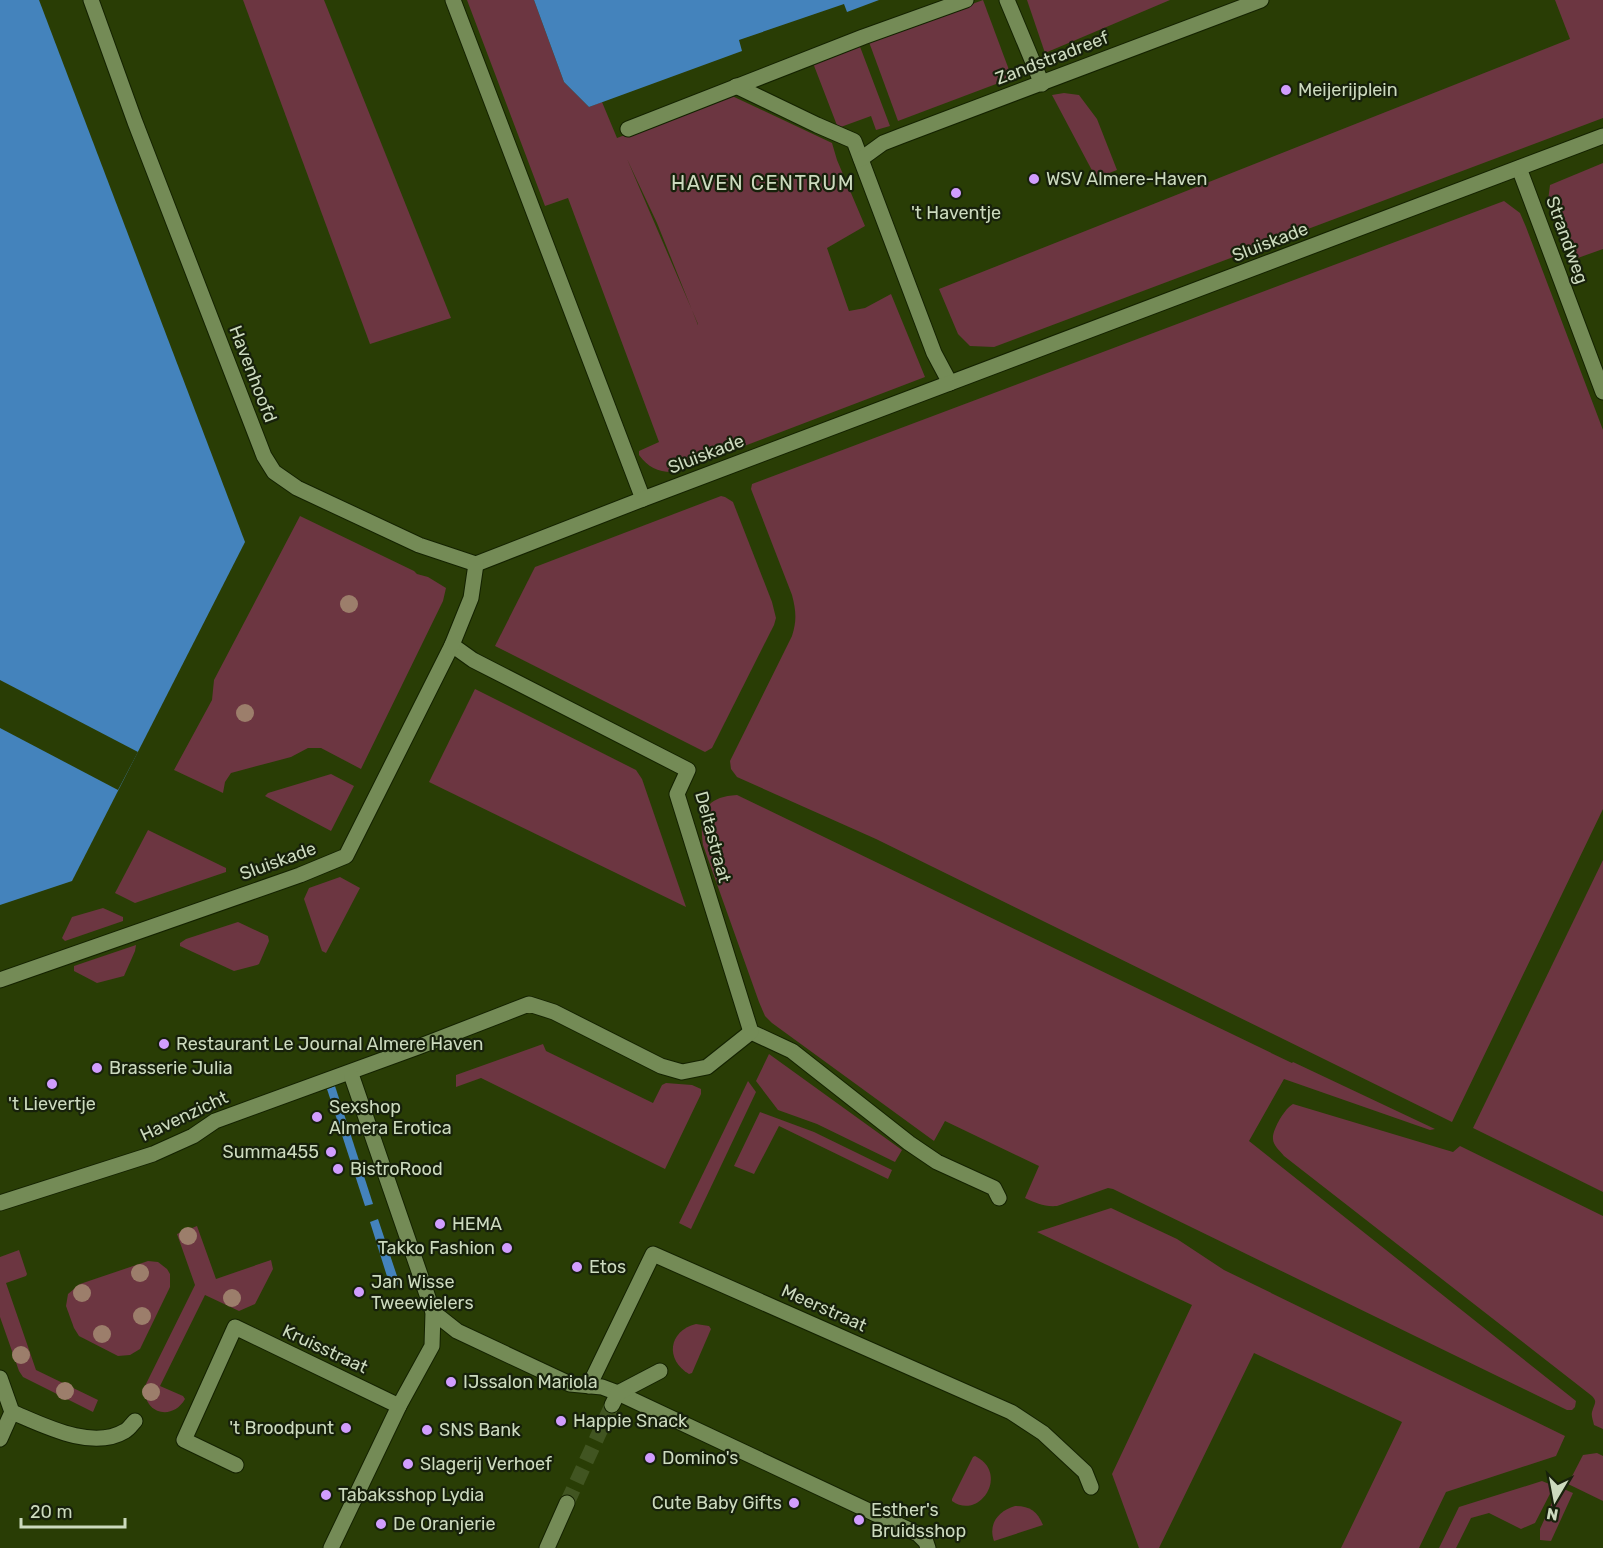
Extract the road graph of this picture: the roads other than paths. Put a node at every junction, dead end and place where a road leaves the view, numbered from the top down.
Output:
1 (91, 0) edge
2 (453, 0) edge
3 (966, 0) edge
4 (1007, 0) edge
5 (1261, 0) edge
6 (1042, 84) junction
7 (736, 86) junction
8 (628, 129) dead end
9 (1603, 136) edge
10 (861, 159) junction
11 (1519, 168) junction
12 (950, 383) junction
13 (1603, 392) edge
14 (643, 499) junction
15 (476, 564) junction
16 (452, 645) junction
17 (0, 980) edge
18 (751, 1032) junction
19 (350, 1074) junction
20 (999, 1198) dead end
21 (0, 1203) edge
22 (433, 1312) junction
23 (660, 1371) dead end
24 (0, 1378) edge
25 (589, 1386) junction
26 (615, 1399) junction
27 (399, 1406) junction
28 (12, 1412) junction
29 (135, 1421) dead end
30 (0, 1439) edge
31 (236, 1465) dead end
32 (1091, 1487) dead end
33 (567, 1503) tunnel mouth
34 (927, 1545) edge
35 (331, 1548) edge
36 (547, 1548) edge

1 - 15 street, Havenhoofd
2 - 14 street
3 - 7 street
4 - 6 street
5 - 6 street, Zandstradreef
6 - 10 street, Zandstradreef
7 - 8 street
7 - 10 street
9 - 11 street, Sluiskade
10 - 12 street
11 - 12 street, Sluiskade
11 - 13 street, Strandweg
12 - 14 street, Sluiskade
14 - 15 street, Sluiskade
15 - 16 street
16 - 17 street, Sluiskade
16 - 18 street, Deltastraat
18 - 19 street
18 - 20 street
19 - 21 street, Havenzicht
19 - 22 street
22 - 25 street
22 - 27 street
23 - 26 street
24 - 28 street
25 - 26 street
25 - 32 street, Meerstraat
26 - 34 street
27 - 31 street, Kruisstraat
27 - 35 street
28 - 29 street
28 - 30 street
33 - 36 street

